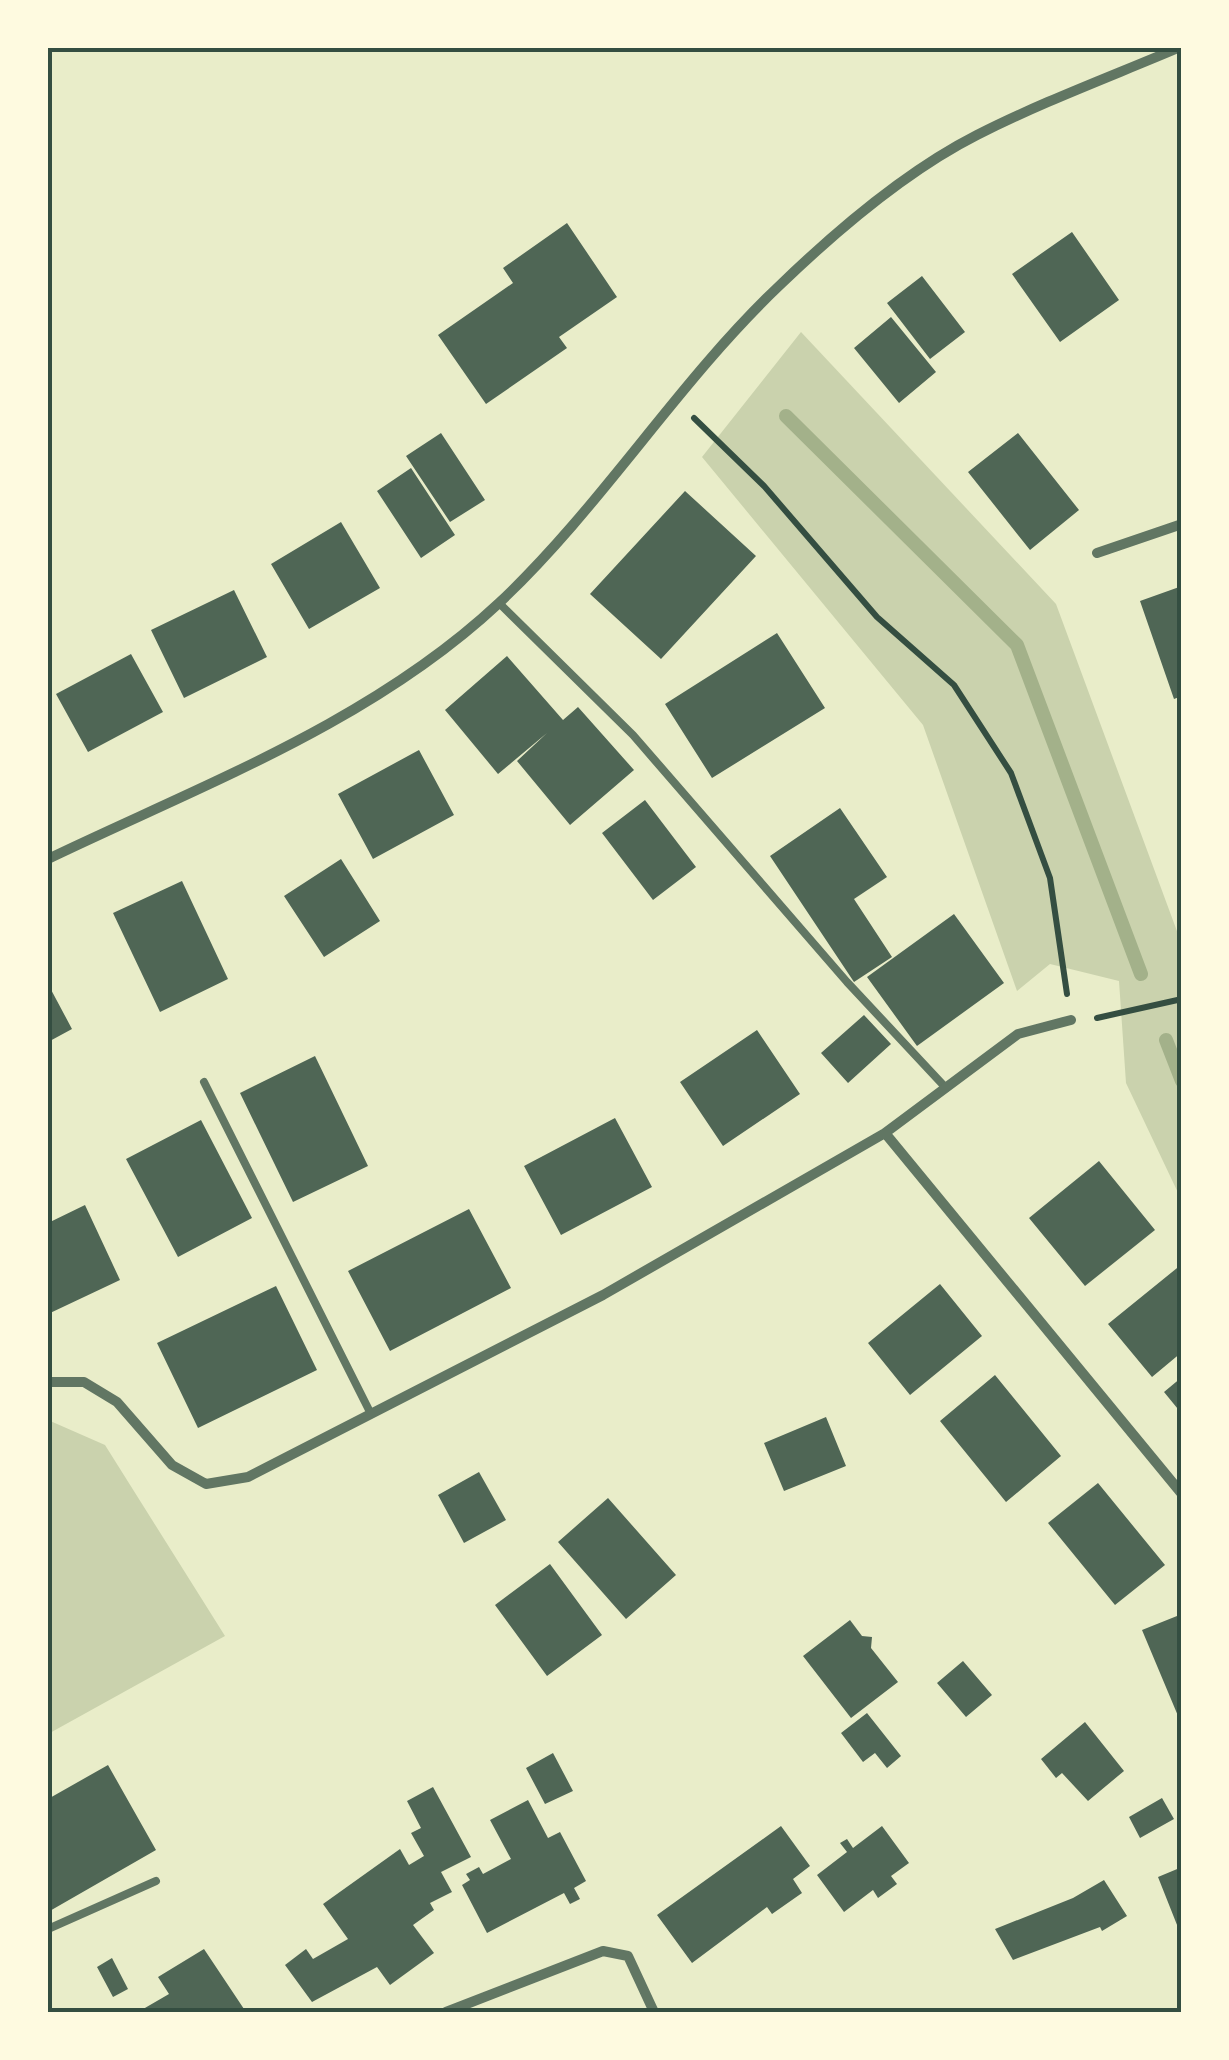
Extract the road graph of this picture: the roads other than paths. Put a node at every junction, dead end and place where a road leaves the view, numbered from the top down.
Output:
1 (1178, 48) edge
2 (1182, 524) edge
3 (1097, 553) dead end
4 (498, 603) junction
5 (48, 859) edge
6 (1071, 1020) road end
7 (204, 1082) dead end
8 (946, 1088) junction
9 (885, 1132) junction
10 (48, 1382) edge
11 (372, 1414) junction
12 (1182, 1494) edge
13 (156, 1881) dead end
14 (48, 1929) edge
15 (446, 2012) edge
16 (654, 2012) edge

1 - 4 street
2 - 3 street
4 - 5 street
4 - 8 lane
6 - 8 street
7 - 11 lane
8 - 9 street
9 - 11 street
9 - 12 street
10 - 11 street
13 - 14 lane
15 - 16 street

